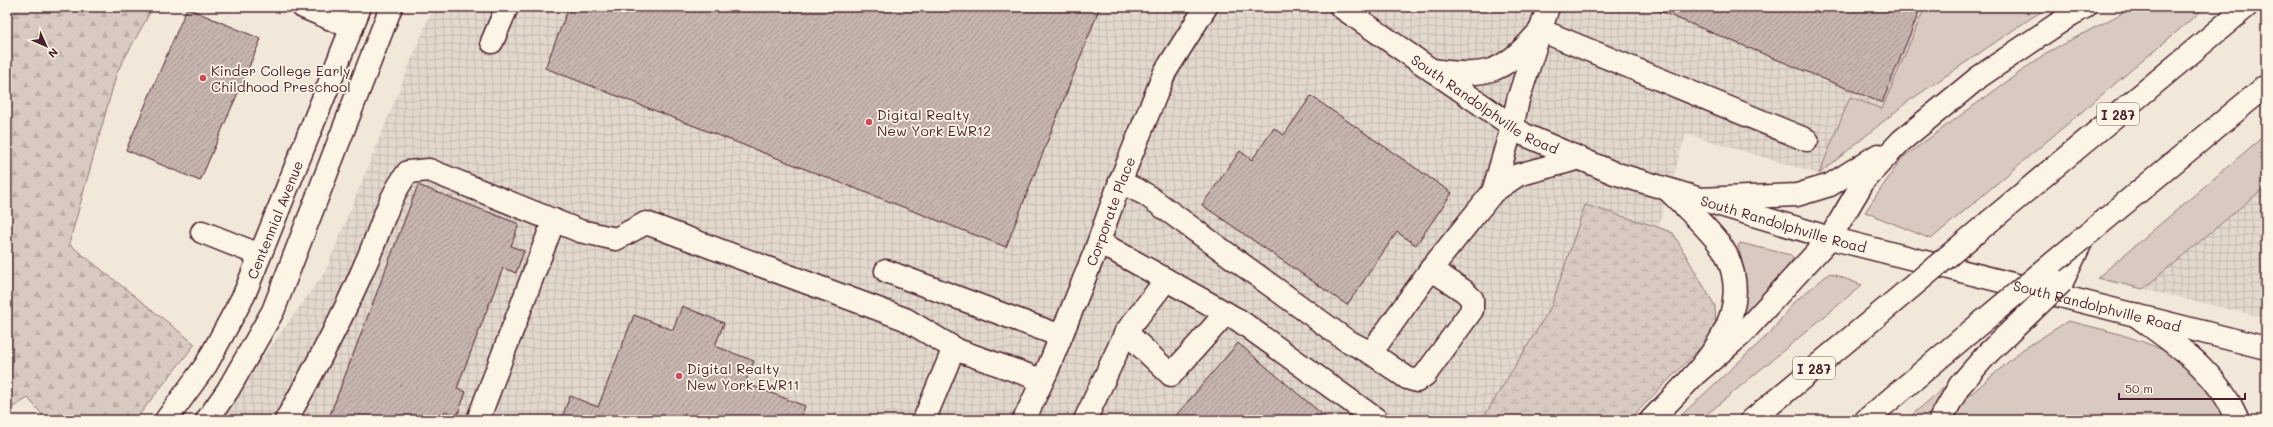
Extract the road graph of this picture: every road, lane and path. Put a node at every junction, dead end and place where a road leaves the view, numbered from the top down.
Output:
1 (303, 7) edge
2 (360, 7) edge
3 (391, 7) edge
4 (507, 7) edge
5 (1206, 7) edge
6 (1341, 7) edge
7 (1548, 7) edge
8 (2085, 7) edge
9 (2246, 7) edge
10 (352, 28) junction
11 (1540, 30) junction
12 (492, 42) dead end
13 (1431, 70) junction
14 (2266, 86) edge
15 (1512, 127) junction
16 (1807, 140) dead end
17 (1901, 141) junction
18 (1576, 159) junction
19 (1120, 182) junction
20 (1669, 191) junction
21 (1493, 192) junction
22 (1699, 199) junction
23 (554, 220) junction
24 (202, 232) dead end
25 (1830, 238) junction
26 (2083, 238) junction
27 (1099, 242) junction
28 (260, 255) junction
29 (1431, 269) junction
30 (886, 271) dead end
31 (1166, 280) junction
32 (1226, 314) junction
33 (2134, 314) junction
34 (1126, 332) junction
35 (1061, 336) junction
36 (954, 348) junction
37 (2266, 348) edge
38 (1371, 354) junction
39 (1693, 376) junction
40 (1042, 380) junction
41 (166, 420) edge
42 (207, 420) edge
43 (286, 420) edge
44 (478, 420) edge
45 (924, 420) edge
46 (1024, 420) edge
47 (1085, 420) edge
48 (1377, 420) edge
49 (1651, 420) edge
50 (1752, 420) edge
51 (1866, 420) edge
52 (1940, 420) edge
53 (2238, 420) edge

1 - 10 main road
2 - 10 main road, Centennial Avenue
3 - 42 main road
4 - 12 main road
5 - 19 main road, Corporate Place
6 - 13 main road, South Randolphville Road
7 - 11 main road
8 - 17 main road
9 - 50 main road, I 287, bridge
10 - 28 main road, Centennial Avenue
11 - 13 main road
11 - 15 main road
11 - 16 main road
13 - 15 main road, South Randolphville Road
14 - 26 main road
15 - 18 main road, South Randolphville Road
15 - 21 main road
17 - 22 main road
17 - 25 main road
18 - 20 main road, South Randolphville Road
18 - 21 main road
19 - 27 main road, Corporate Place
19 - 38 main road
20 - 22 main road, South Randolphville Road
20 - 39 main road
21 - 29 main road
22 - 25 main road, South Randolphville Road
23 - 36 main road
23 - 43 main road
23 - 44 main road
24 - 28 main road
25 - 33 main road, South Randolphville Road
25 - 39 main road
26 - 51 main road, bridge
26 - 52 main road, bridge
27 - 31 main road
27 - 35 main road, Corporate Place
28 - 41 main road, Centennial Avenue
29 - 38 main road
29 - 38 main road
30 - 35 main road
31 - 32 main road
31 - 34 main road
32 - 34 main road
32 - 48 main road
33 - 37 main road, South Randolphville Road
33 - 53 main road
34 - 47 main road
35 - 40 main road, Corporate Place
36 - 40 main road
36 - 45 main road
39 - 49 main road
40 - 46 main road, Corporate Place

